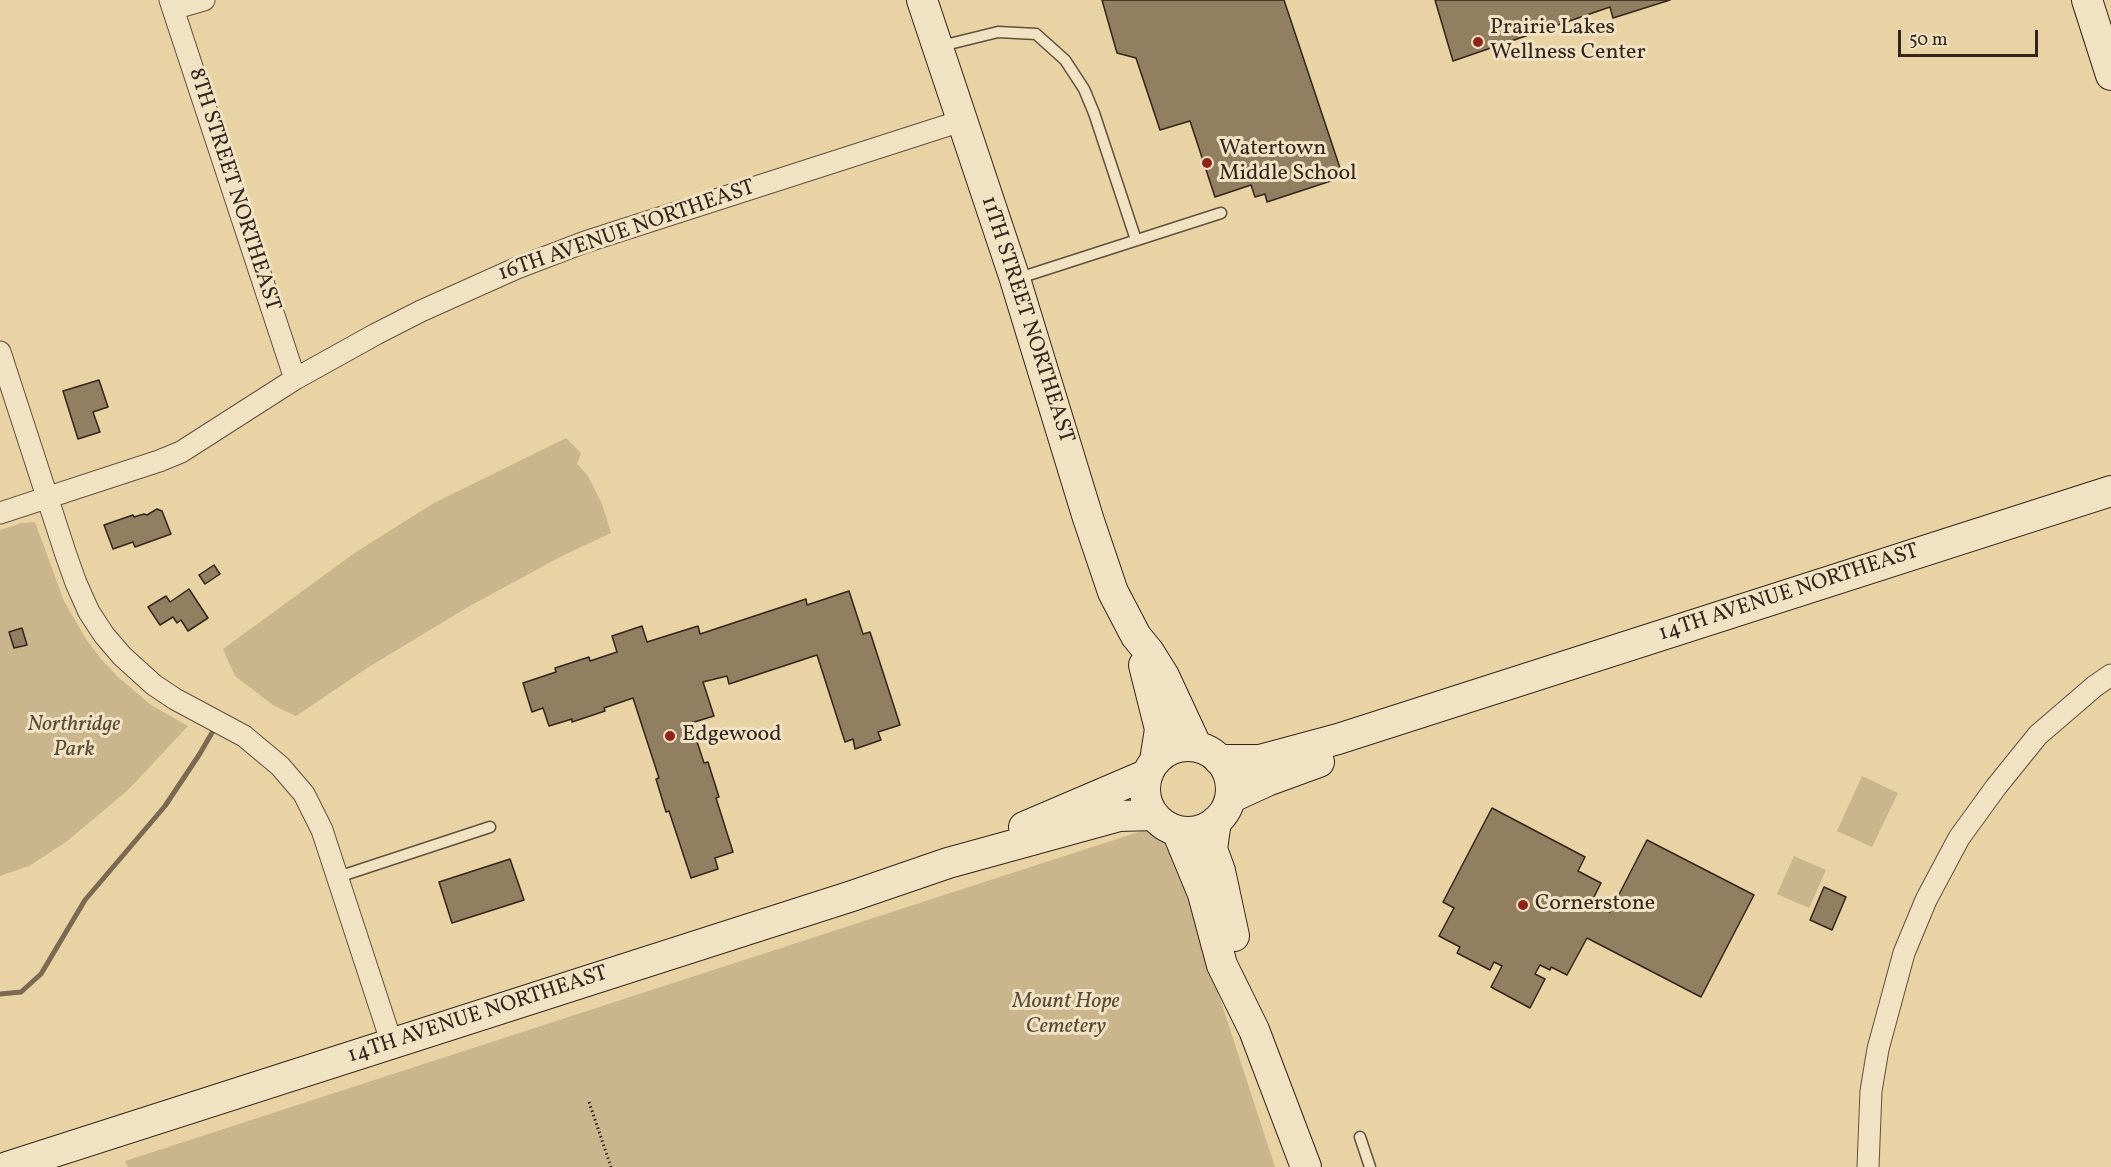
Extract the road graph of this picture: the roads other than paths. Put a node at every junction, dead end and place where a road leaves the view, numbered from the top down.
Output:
1 (204, 0) edge
2 (922, 0) edge
3 (2087, 0) edge
4 (172, 5) edge
5 (938, 47) junction
6 (2111, 75) edge
7 (962, 121) junction
8 (1221, 213) dead end
9 (1136, 240) junction
10 (1015, 279) junction
11 (0, 352) edge
12 (295, 379) junction
13 (2111, 491) edge
14 (48, 498) junction
15 (0, 513) edge
16 (1136, 636) junction
17 (2111, 675) edge
18 (1468, 697) junction
19 (1208, 754) junction
20 (1151, 767) junction
21 (1223, 810) junction
22 (1165, 823) junction
23 (490, 827) dead end
24 (948, 863) junction
25 (338, 877) junction
26 (1254, 1030) junction
27 (392, 1044) junction
28 (1360, 1137) dead end
29 (7, 1167) edge
30 (1306, 1167) edge
31 (1370, 1167) edge
32 (1868, 1167) edge

1 - 4 street
2 - 5 main road, 11TH STREET NORTHEAST
3 - 6 main road
4 - 12 street, 8TH STREET NORTHEAST
5 - 7 main road, 11TH STREET NORTHEAST
5 - 9 lane
7 - 10 main road, 11TH STREET NORTHEAST
7 - 12 street, 16TH AVENUE NORTHEAST
8 - 9 lane
9 - 10 lane
10 - 16 main road, 11TH STREET NORTHEAST
11 - 14 street
12 - 14 street, 16TH AVENUE NORTHEAST
13 - 18 main road, 14TH AVENUE NORTHEAST
14 - 15 street, 16TH AVENUE NORTHEAST
14 - 25 street
16 - 19 main road, 11TH STREET NORTHEAST
16 - 20 main road, 11TH STREET NORTHEAST
17 - 32 street
18 - 19 main road, 14TH AVENUE NORTHEAST
18 - 21 main road, 14TH AVENUE NORTHEAST
19 - 20 main road
19 - 21 main road
20 - 22 main road
20 - 24 main road, 14TH AVENUE NORTHEAST
21 - 22 main road
21 - 26 main road
22 - 24 main road, 14TH AVENUE NORTHEAST
22 - 26 main road
23 - 25 lane
24 - 27 main road, 14TH AVENUE NORTHEAST
25 - 27 street
26 - 30 main road
27 - 29 main road, 14TH AVENUE NORTHEAST
28 - 31 lane

